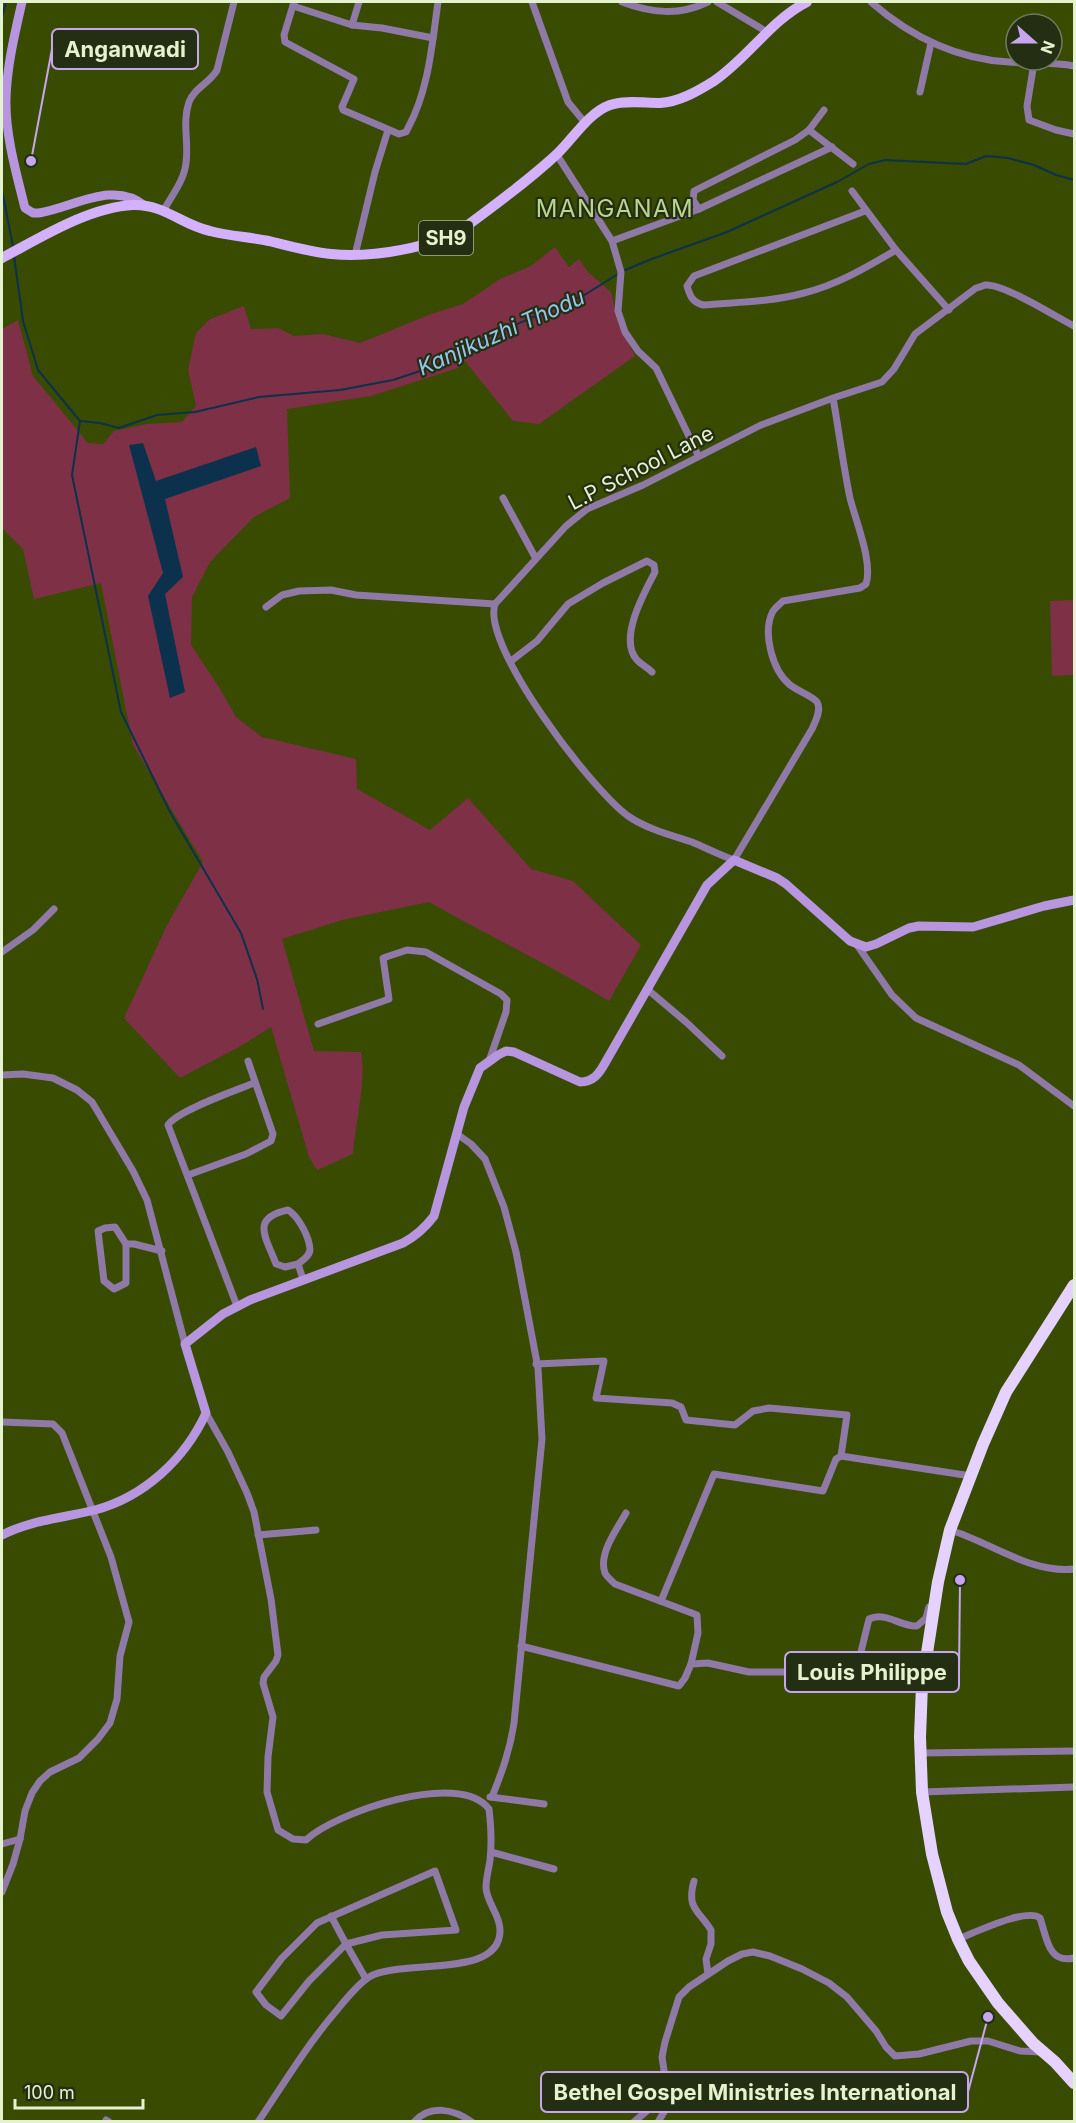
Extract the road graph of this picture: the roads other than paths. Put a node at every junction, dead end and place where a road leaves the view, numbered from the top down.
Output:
1 (22, 2) edge
2 (234, 2) edge
3 (359, 2) edge
4 (438, 2) edge
5 (532, 2) edge
6 (622, 2) edge
7 (708, 2) edge
8 (717, 2) edge
9 (807, 2) edge
10 (871, 2) edge
11 (294, 4) edge
12 (351, 26) junction
13 (767, 32) junction
14 (433, 38) junction
15 (931, 43) junction
16 (1004, 60) edge
17 (1033, 72) edge
18 (920, 92) dead end
19 (824, 110) dead end
20 (4, 113) edge
21 (586, 124) junction
22 (387, 130) junction
23 (809, 130) junction
24 (1074, 134) edge
25 (832, 147) junction
26 (557, 155) junction
27 (853, 164) dead end
28 (852, 191) dead end
29 (145, 206) junction
30 (699, 209) junction
31 (164, 210) junction
32 (865, 211) junction
33 (612, 242) junction
34 (896, 250) junction
35 (355, 255) junction
36 (2, 257) edge
37 (949, 310) junction
38 (1074, 326) edge
39 (833, 398) junction
40 (698, 455) junction
41 (503, 498) dead end
42 (535, 558) junction
43 (495, 604) junction
44 (266, 607) dead end
45 (511, 662) junction
46 (652, 672) dead end
47 (734, 860) junction
48 (1074, 900) edge
49 (54, 909) dead end
50 (857, 945) junction
51 (2, 952) edge
52 (647, 989) junction
53 (318, 1024) dead end
54 (722, 1056) dead end
55 (248, 1061) dead end
56 (489, 1061) junction
57 (2, 1075) edge
58 (254, 1083) junction
59 (1074, 1106) edge
60 (457, 1134) junction
61 (188, 1175) junction
62 (126, 1244) junction
63 (162, 1251) junction
64 (298, 1264) junction
65 (303, 1279) junction
66 (1074, 1286) edge
67 (237, 1306) junction
68 (185, 1344) junction
69 (536, 1364) junction
70 (206, 1413) junction
71 (2, 1422) edge
72 (841, 1456) junction
73 (971, 1476) junction
74 (93, 1510) junction
75 (626, 1513) dead end
76 (316, 1530) dead end
77 (950, 1530) junction
78 (2, 1535) edge
79 (258, 1535) junction
80 (1074, 1569) edge
81 (938, 1582) junction
82 (661, 1601) junction
83 (521, 1646) junction
84 (691, 1664) junction
85 (1074, 1751) edge
86 (920, 1753) junction
87 (1074, 1787) edge
88 (922, 1792) junction
89 (492, 1797) junction
90 (479, 1799) junction
91 (544, 1804) dead end
92 (20, 1839) junction
93 (2, 1845) edge
94 (491, 1852) junction
95 (554, 1869) dead end
96 (694, 1881) dead end
97 (2, 1892) edge
98 (331, 1916) junction
99 (958, 1939) junction
100 (346, 1944) junction
101 (1074, 1958) edge
102 (708, 1974) junction
103 (366, 1979) junction
104 (1044, 2052) junction
105 (1074, 2083) edge
106 (664, 2084) junction
107 (258, 2121) edge
108 (414, 2121) edge
109 (472, 2121) edge
110 (634, 2121) edge
111 (658, 2121) edge

1 - 20 main road
2 - 31 street
3 - 12 street
4 - 14 street
5 - 21 street
6 - 7 street
8 - 13 street
9 - 13 main road, SH9
10 - 15 street
11 - 12 street
11 - 22 street
12 - 14 street
13 - 21 main road, SH9
14 - 22 street
15 - 16 street
15 - 18 street
17 - 24 street
19 - 23 street
20 - 29 main road
21 - 26 main road, SH9
22 - 35 street
23 - 25 street
23 - 30 street
25 - 27 street
25 - 30 street
26 - 33 street
26 - 35 main road, SH9
28 - 32 street
29 - 31 main road, SH9
29 - 36 main road, SH9
30 - 33 street
31 - 35 main road, SH9
32 - 34 street
32 - 34 street
33 - 40 street
34 - 37 street
37 - 38 street, L.P School Lane
37 - 39 street, L.P School Lane
39 - 40 street, L.P School Lane
39 - 47 street
40 - 42 street, L.P School Lane
41 - 42 street
42 - 43 street, L.P School Lane
43 - 44 street
43 - 45 street
45 - 46 street
45 - 47 street
47 - 50 main road
47 - 52 main road
48 - 50 main road
49 - 51 street
50 - 59 street
52 - 54 street
52 - 56 main road
53 - 56 street
55 - 58 street
56 - 60 main road
57 - 63 street
58 - 61 street
58 - 61 street
60 - 65 main road
60 - 69 street
61 - 67 street
62 - 62 street
62 - 63 street
63 - 68 street
64 - 64 street
64 - 65 street
65 - 67 main road
66 - 73 highway
67 - 68 main road
68 - 70 main road
69 - 72 street
69 - 83 street
70 - 74 main road
70 - 79 street
71 - 74 street
72 - 73 street
72 - 82 street
73 - 77 highway
74 - 78 main road
74 - 92 street
75 - 82 street
76 - 79 street
77 - 80 street
77 - 81 highway
79 - 90 street
81 - 84 street
81 - 86 highway
82 - 84 street
83 - 84 street
83 - 89 street
85 - 86 street
86 - 88 highway
87 - 88 street
88 - 99 highway
89 - 90 street
89 - 91 street
90 - 94 street
92 - 93 street
92 - 97 street
94 - 95 street
94 - 103 street
96 - 102 street
98 - 100 street
98 - 100 street
98 - 100 street
99 - 101 street
99 - 104 highway
100 - 103 street
102 - 104 street
102 - 106 street
103 - 107 street
104 - 105 highway
106 - 110 street
106 - 111 street
108 - 109 street

